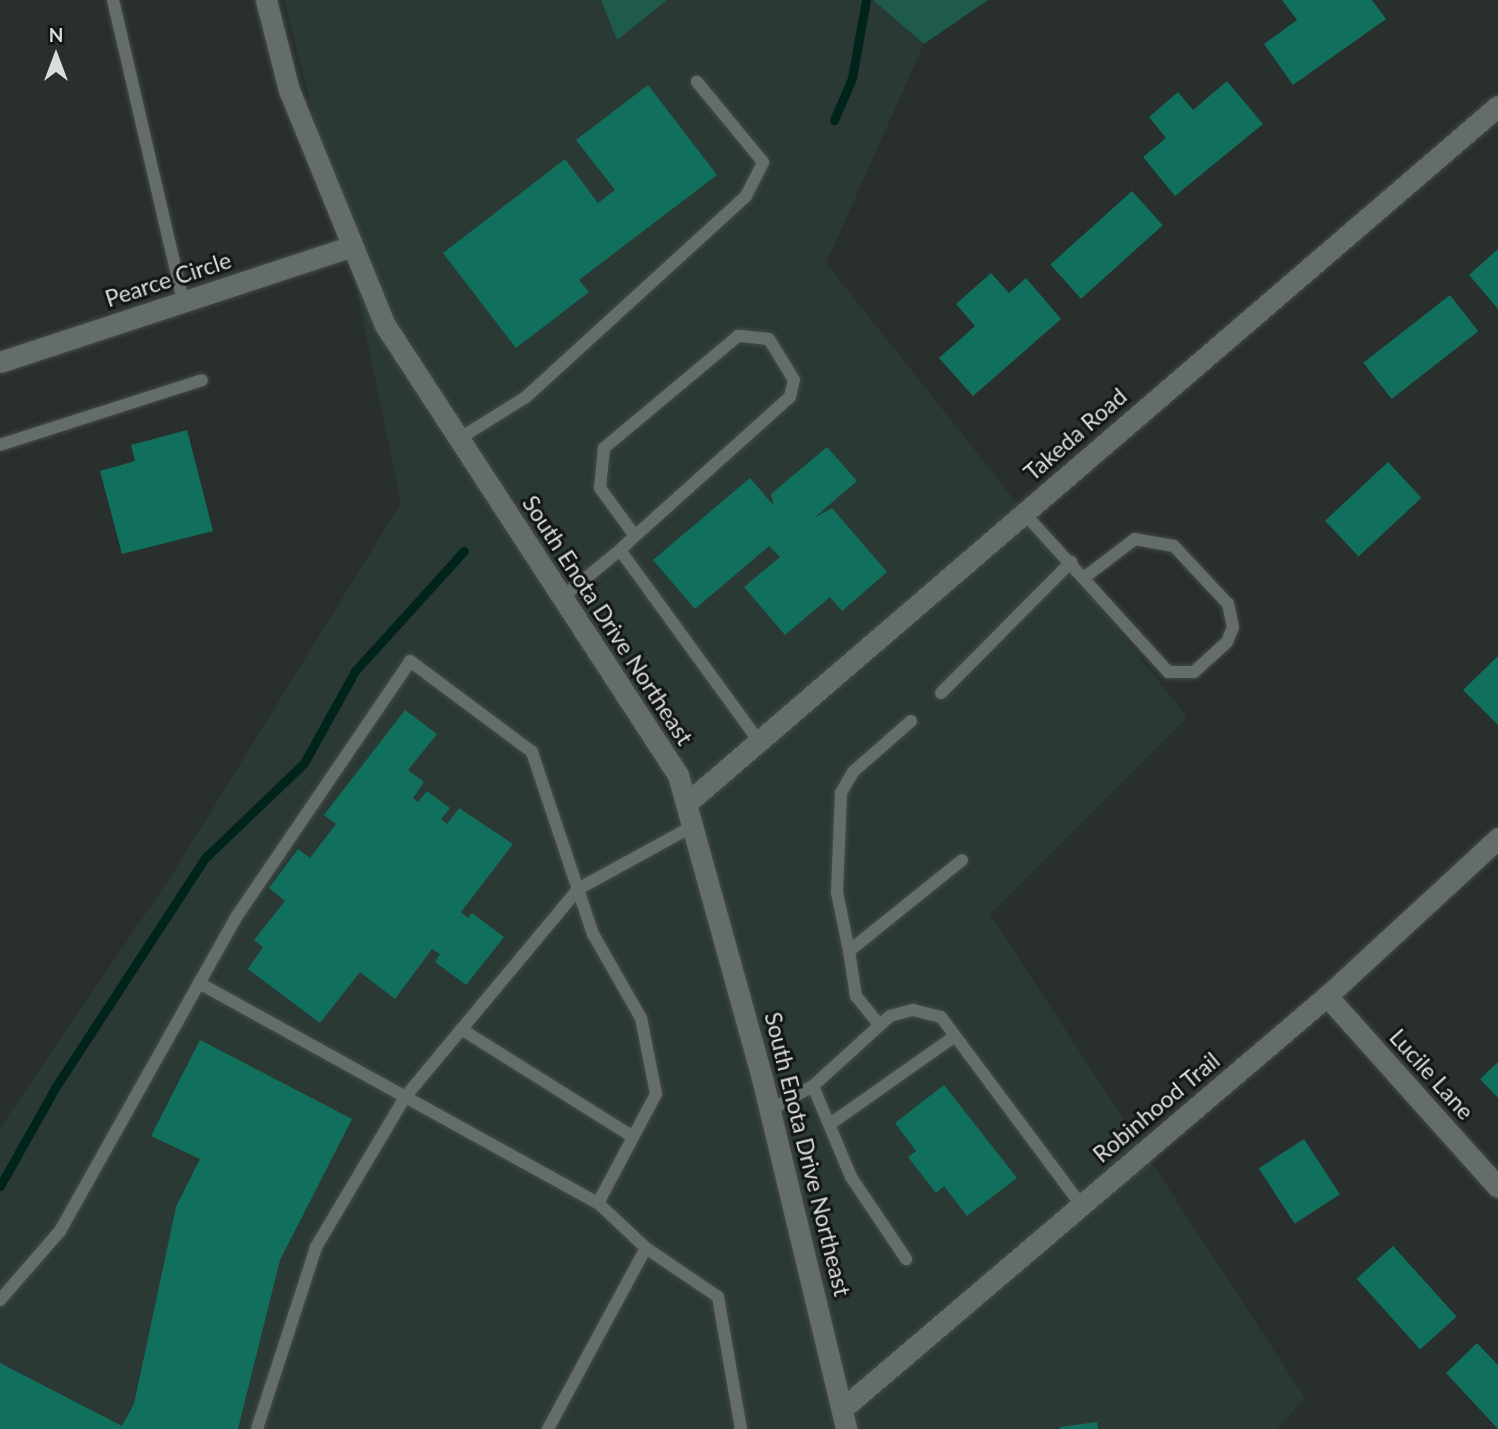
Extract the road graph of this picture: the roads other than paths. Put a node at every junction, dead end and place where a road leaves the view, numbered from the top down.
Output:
1 (113, 0) edge
2 (266, 0) edge
3 (696, 82) dead end
4 (1498, 106) edge
5 (352, 246) junction
6 (183, 302) junction
7 (0, 362) edge
8 (202, 380) dead end
9 (457, 440) junction
10 (0, 445) edge
11 (1024, 513) junction
12 (635, 536) junction
13 (620, 550) junction
14 (1071, 562) junction
15 (1085, 577) junction
16 (564, 596) junction
17 (941, 693) dead end
18 (911, 721) dead end
19 (759, 741) junction
20 (687, 803) junction
21 (693, 827) junction
22 (1498, 838) edge
23 (961, 860) dead end
24 (578, 889) junction
25 (849, 951) junction
26 (199, 983) junction
27 (1327, 996) junction
28 (878, 1024) junction
29 (461, 1029) junction
30 (955, 1036) junction
31 (813, 1086) junction
32 (405, 1097) junction
33 (770, 1110) junction
34 (833, 1122) junction
35 (633, 1137) junction
36 (1498, 1187) edge
37 (598, 1203) junction
38 (1081, 1205) junction
39 (646, 1248) junction
40 (906, 1259) dead end
41 (0, 1300) edge
42 (844, 1419) edge
43 (257, 1429) edge
44 (548, 1429) edge
45 (741, 1429) edge

1 - 6 lane
2 - 5 street, South Enota Drive Northeast
3 - 9 lane
4 - 11 street, Takeda Road
5 - 6 street, Pearce Circle
5 - 9 street, South Enota Drive Northeast
6 - 7 street, Pearce Circle
8 - 10 lane
9 - 16 street, South Enota Drive Northeast
11 - 14 lane
11 - 19 street, Takeda Road
12 - 12 lane
12 - 13 lane
13 - 16 lane
13 - 19 lane
14 - 15 lane
14 - 17 lane
15 - 15 lane
16 - 20 street, South Enota Drive Northeast
18 - 25 lane
19 - 20 street, Takeda Road
20 - 21 street, South Enota Drive Northeast
21 - 24 lane
21 - 33 street, South Enota Drive Northeast
22 - 27 street, Robinhood Trail
23 - 25 lane
24 - 26 lane
24 - 29 lane
24 - 35 lane
25 - 28 lane
26 - 32 lane
26 - 41 lane
27 - 36 street, Lucile Lane
27 - 38 street, Robinhood Trail
28 - 30 lane
28 - 31 lane
29 - 32 lane
29 - 35 lane
30 - 34 lane
30 - 38 lane
31 - 33 lane
31 - 34 lane
32 - 37 lane
32 - 43 lane
33 - 42 street, South Enota Drive Northeast
34 - 40 lane
35 - 37 lane
37 - 39 lane
38 - 42 street, Robinhood Trail
39 - 44 lane
39 - 45 lane

